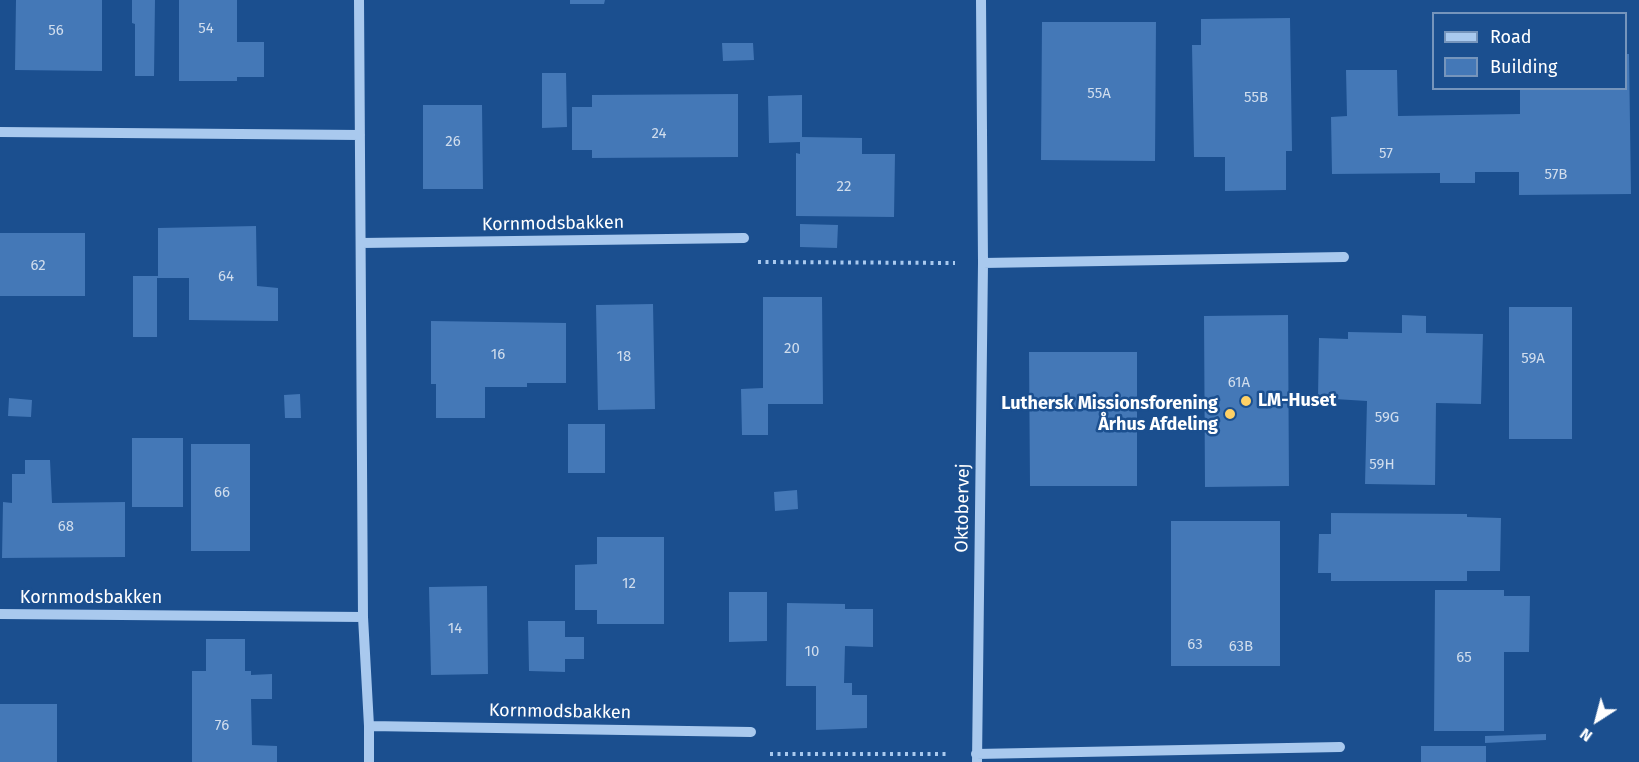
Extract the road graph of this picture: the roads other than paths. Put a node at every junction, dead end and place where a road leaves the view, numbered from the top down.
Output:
1 (359, 0) edge
2 (981, 0) edge
3 (0, 132) edge
4 (360, 135) junction
5 (744, 238) dead end
6 (361, 243) junction
7 (1344, 256) dead end
8 (983, 263) junction
9 (0, 614) edge
10 (363, 617) junction
11 (369, 726) junction
12 (751, 732) road end
13 (1340, 747) dead end
14 (976, 758) edge
15 (369, 762) edge

1 - 4 street
2 - 8 street, Oktobervej
3 - 4 street
4 - 6 street
5 - 6 street, Kornmodsbakken
6 - 10 street
7 - 8 street
8 - 14 street, Oktobervej
9 - 10 street, Kornmodsbakken
10 - 11 street
11 - 12 street, Kornmodsbakken
11 - 15 street
13 - 14 street

